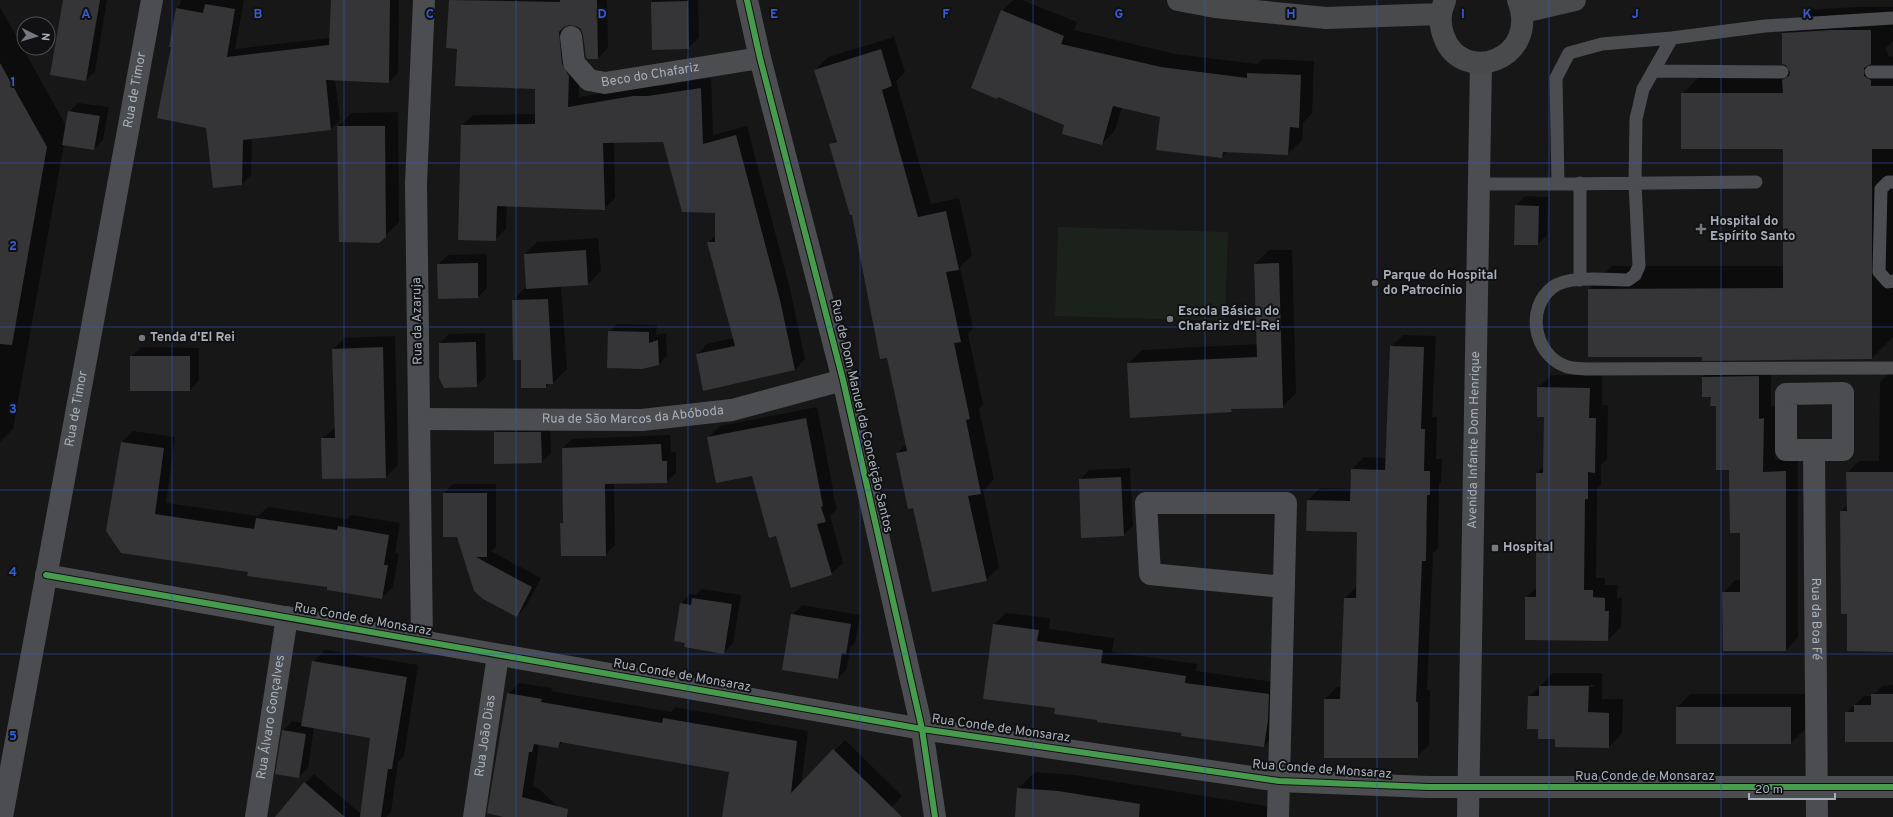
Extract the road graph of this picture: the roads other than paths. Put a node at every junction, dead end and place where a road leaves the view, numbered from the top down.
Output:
1 (152, 0) edge
2 (424, 0) edge
3 (747, 0) edge
4 (1178, 0) edge
5 (1575, 0) edge
6 (1521, 6) edge
7 (1443, 7) edge
8 (1893, 18) edge
9 (571, 37) dead end
10 (1672, 38) junction
11 (760, 58) junction
12 (1481, 63) junction
13 (1653, 71) junction
14 (1782, 72) dead end
15 (1871, 72) dead end
16 (1893, 72) edge
17 (1756, 182) dead end
18 (1893, 182) edge
19 (1580, 183) junction
20 (1635, 183) junction
21 (1480, 184) junction
22 (1558, 184) junction
23 (1580, 280) junction
24 (1893, 281) edge
25 (1893, 368) edge
26 (843, 380) junction
27 (419, 419) junction
28 (1814, 450) dead end
29 (46, 575) junction
30 (1284, 587) junction
31 (287, 617) junction
32 (422, 641) junction
33 (498, 655) junction
34 (922, 729) junction
35 (1279, 781) junction
36 (1469, 787) junction
37 (1893, 787) edge
38 (1817, 788) junction
39 (2, 817) edge
40 (256, 817) edge
41 (474, 817) edge
42 (935, 817) edge
43 (1278, 817) edge
44 (1468, 817) edge
45 (1817, 817) edge

1 - 29 street, Rua de Timor
2 - 27 street, Rua da Azaruja
3 - 11 street, Rua de Dom Manuel da Conceição Santos
4 - 7 main road
5 - 6 main road
6 - 12 main road
7 - 12 main road
8 - 10 lane
9 - 11 street, Beco do Chafariz
10 - 13 lane
10 - 22 lane
11 - 26 street, Rua de Dom Manuel da Conceição Santos
12 - 21 street, Avenida Infante Dom Henrique
13 - 14 lane
13 - 20 lane
15 - 16 lane
17 - 20 lane
18 - 24 lane
19 - 20 lane
19 - 22 lane
19 - 23 lane
20 - 23 lane
21 - 22 lane
21 - 36 street, Avenida Infante Dom Henrique
23 - 25 lane
26 - 27 street, Rua de São Marcos da Abóboda
26 - 34 street, Rua de Dom Manuel da Conceição Santos
27 - 32 street, Rua da Azaruja
28 - 38 street, Rua da Boa Fé
29 - 31 street, Rua Conde de Monsaraz
29 - 39 street, Rua de Timor
30 - 30 street
30 - 35 street
31 - 32 street, Rua Conde de Monsaraz
31 - 40 street, Rua Álvaro Gonçalves
32 - 33 street, Rua Conde de Monsaraz
33 - 34 street, Rua Conde de Monsaraz
33 - 41 street, Rua João Dias
34 - 35 street, Rua Conde de Monsaraz
34 - 42 street, Rua de Dom Manuel da Conceição Santos
35 - 36 street, Rua Conde de Monsaraz
35 - 43 street
36 - 38 street, Rua Conde de Monsaraz
36 - 44 street, Avenida Infante Dom Henrique
37 - 38 street, Rua Conde de Monsaraz
38 - 45 street, Rua da Boa Fé

